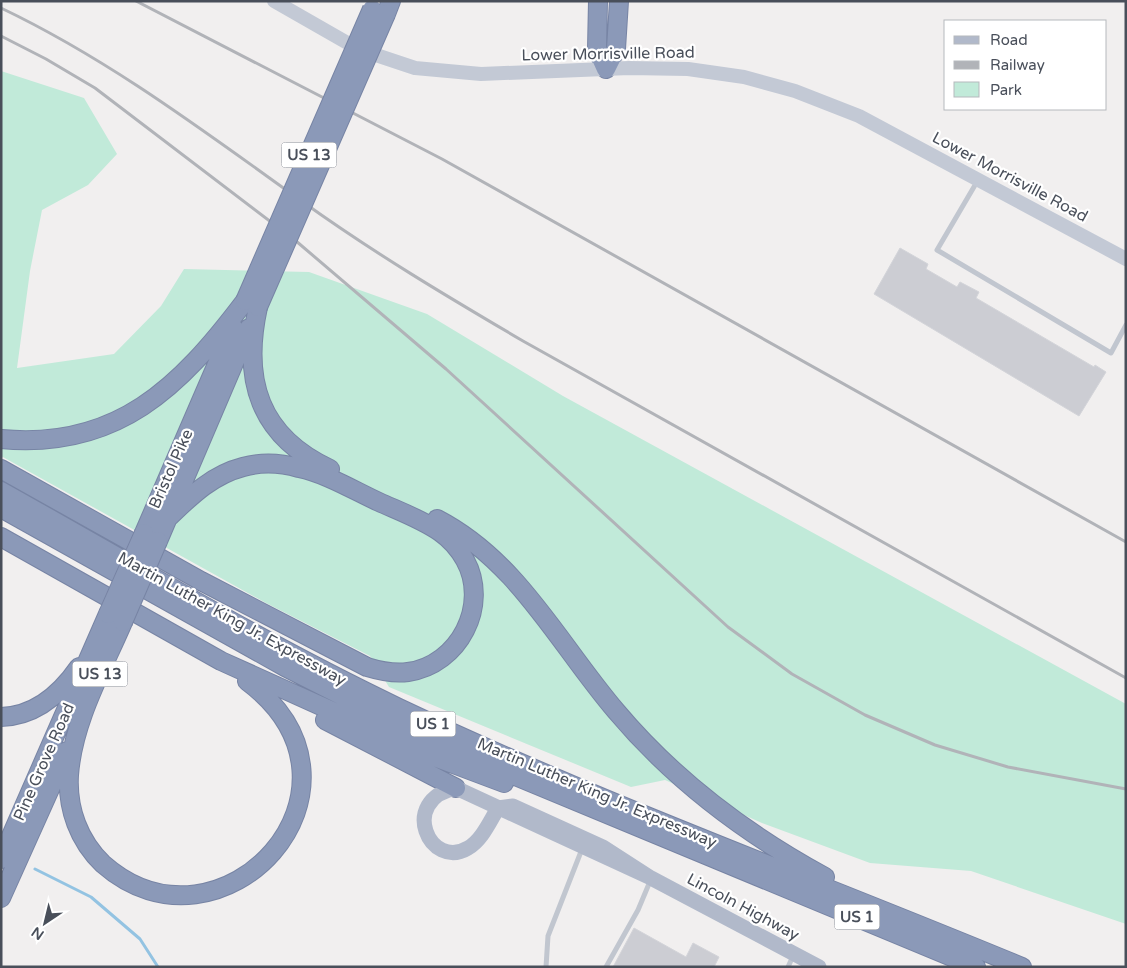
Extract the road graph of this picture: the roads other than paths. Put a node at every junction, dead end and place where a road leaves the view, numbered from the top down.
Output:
1 (274, 1) edge
2 (598, 1) edge
3 (619, 1) edge
4 (381, 6) edge
5 (606, 69) junction
6 (978, 180) junction
7 (1126, 259) edge
8 (251, 304) junction
9 (1126, 325) edge
10 (1, 438) edge
11 (1, 469) edge
12 (1, 491) edge
13 (1, 508) edge
14 (169, 517) junction
15 (1, 537) edge
16 (151, 537) junction
17 (1, 552) edge
18 (48, 564) junction
19 (116, 618) junction
20 (98, 637) junction
21 (221, 661) junction
22 (268, 684) junction
23 (1, 717) edge
24 (78, 725) junction
25 (456, 788) junction
26 (498, 808) junction
27 (633, 825) junction
28 (582, 848) junction
29 (1, 859) edge
30 (651, 878) junction
31 (1, 898) edge
32 (887, 911) junction
33 (791, 960) edge
34 (546, 967) edge
35 (606, 967) edge
36 (818, 967) edge
37 (976, 967) edge
38 (1022, 967) edge

1 - 5 street, Lower Morrisville Road
2 - 5 highway
3 - 5 highway
4 - 8 highway, US 13, bridge
5 - 6 street, Lower Morrisville Road
6 - 7 street, Lower Morrisville Road
6 - 9 lane
8 - 10 highway
8 - 14 highway, US 13
8 - 16 highway, Bristol Pike / US 13
8 - 32 highway
11 - 14 highway
12 - 32 highway, Martin Luther King Jr. Expressway / US 1
13 - 27 highway, Martin Luther King Jr. Expressway / US 1
14 - 16 highway, US 13
15 - 18 highway
16 - 19 highway, Bristol Pike / US 13, bridge
17 - 18 highway
18 - 21 highway
19 - 20 highway, Bristol Pike / US 13
19 - 24 highway, US 13
20 - 23 highway
20 - 29 highway, Pine Grove Road
21 - 22 highway
21 - 24 highway
22 - 25 highway
22 - 27 highway
24 - 31 highway, Pine Grove Road
25 - 26 main road, Lincoln Highway
25 - 26 main road
26 - 28 main road, Lincoln Highway
26 - 30 main road, Lincoln Highway
27 - 37 highway, Martin Luther King Jr. Expressway / US 1
28 - 30 main road, Lincoln Highway
28 - 34 lane
30 - 33 main road, Lincoln Highway
30 - 35 lane
32 - 38 highway, Martin Luther King Jr. Expressway / US 1
33 - 36 main road, Lincoln Highway

